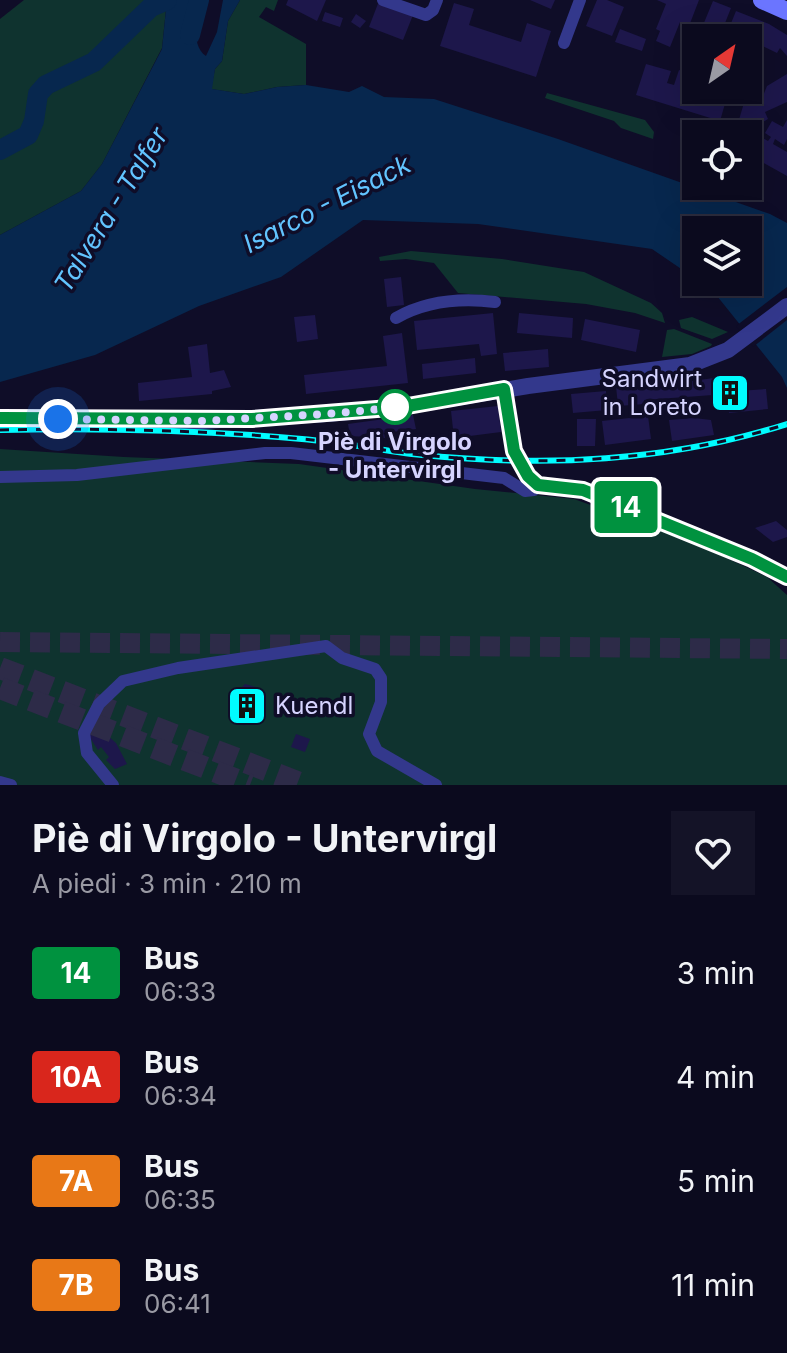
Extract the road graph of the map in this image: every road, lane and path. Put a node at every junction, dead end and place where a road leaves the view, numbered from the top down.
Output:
1 (383, 0) edge
2 (437, 0) edge
3 (580, 0) edge
4 (762, 0) edge
5 (787, 11) edge
6 (564, 43) dead end
7 (495, 302) dead end
8 (787, 306) edge
9 (396, 318) dead end
10 (504, 389) junction
11 (0, 418) edge
12 (514, 451) tunnel mouth
13 (0, 477) edge
14 (787, 577) edge
15 (0, 782) edge
16 (11, 785) edge
17 (113, 785) edge
18 (436, 785) edge

1 - 2 street
3 - 6 street
4 - 5 main road
7 - 9 street
8 - 10 street
10 - 11 street
10 - 12 street
13 - 14 street
15 - 16 street
17 - 18 street

